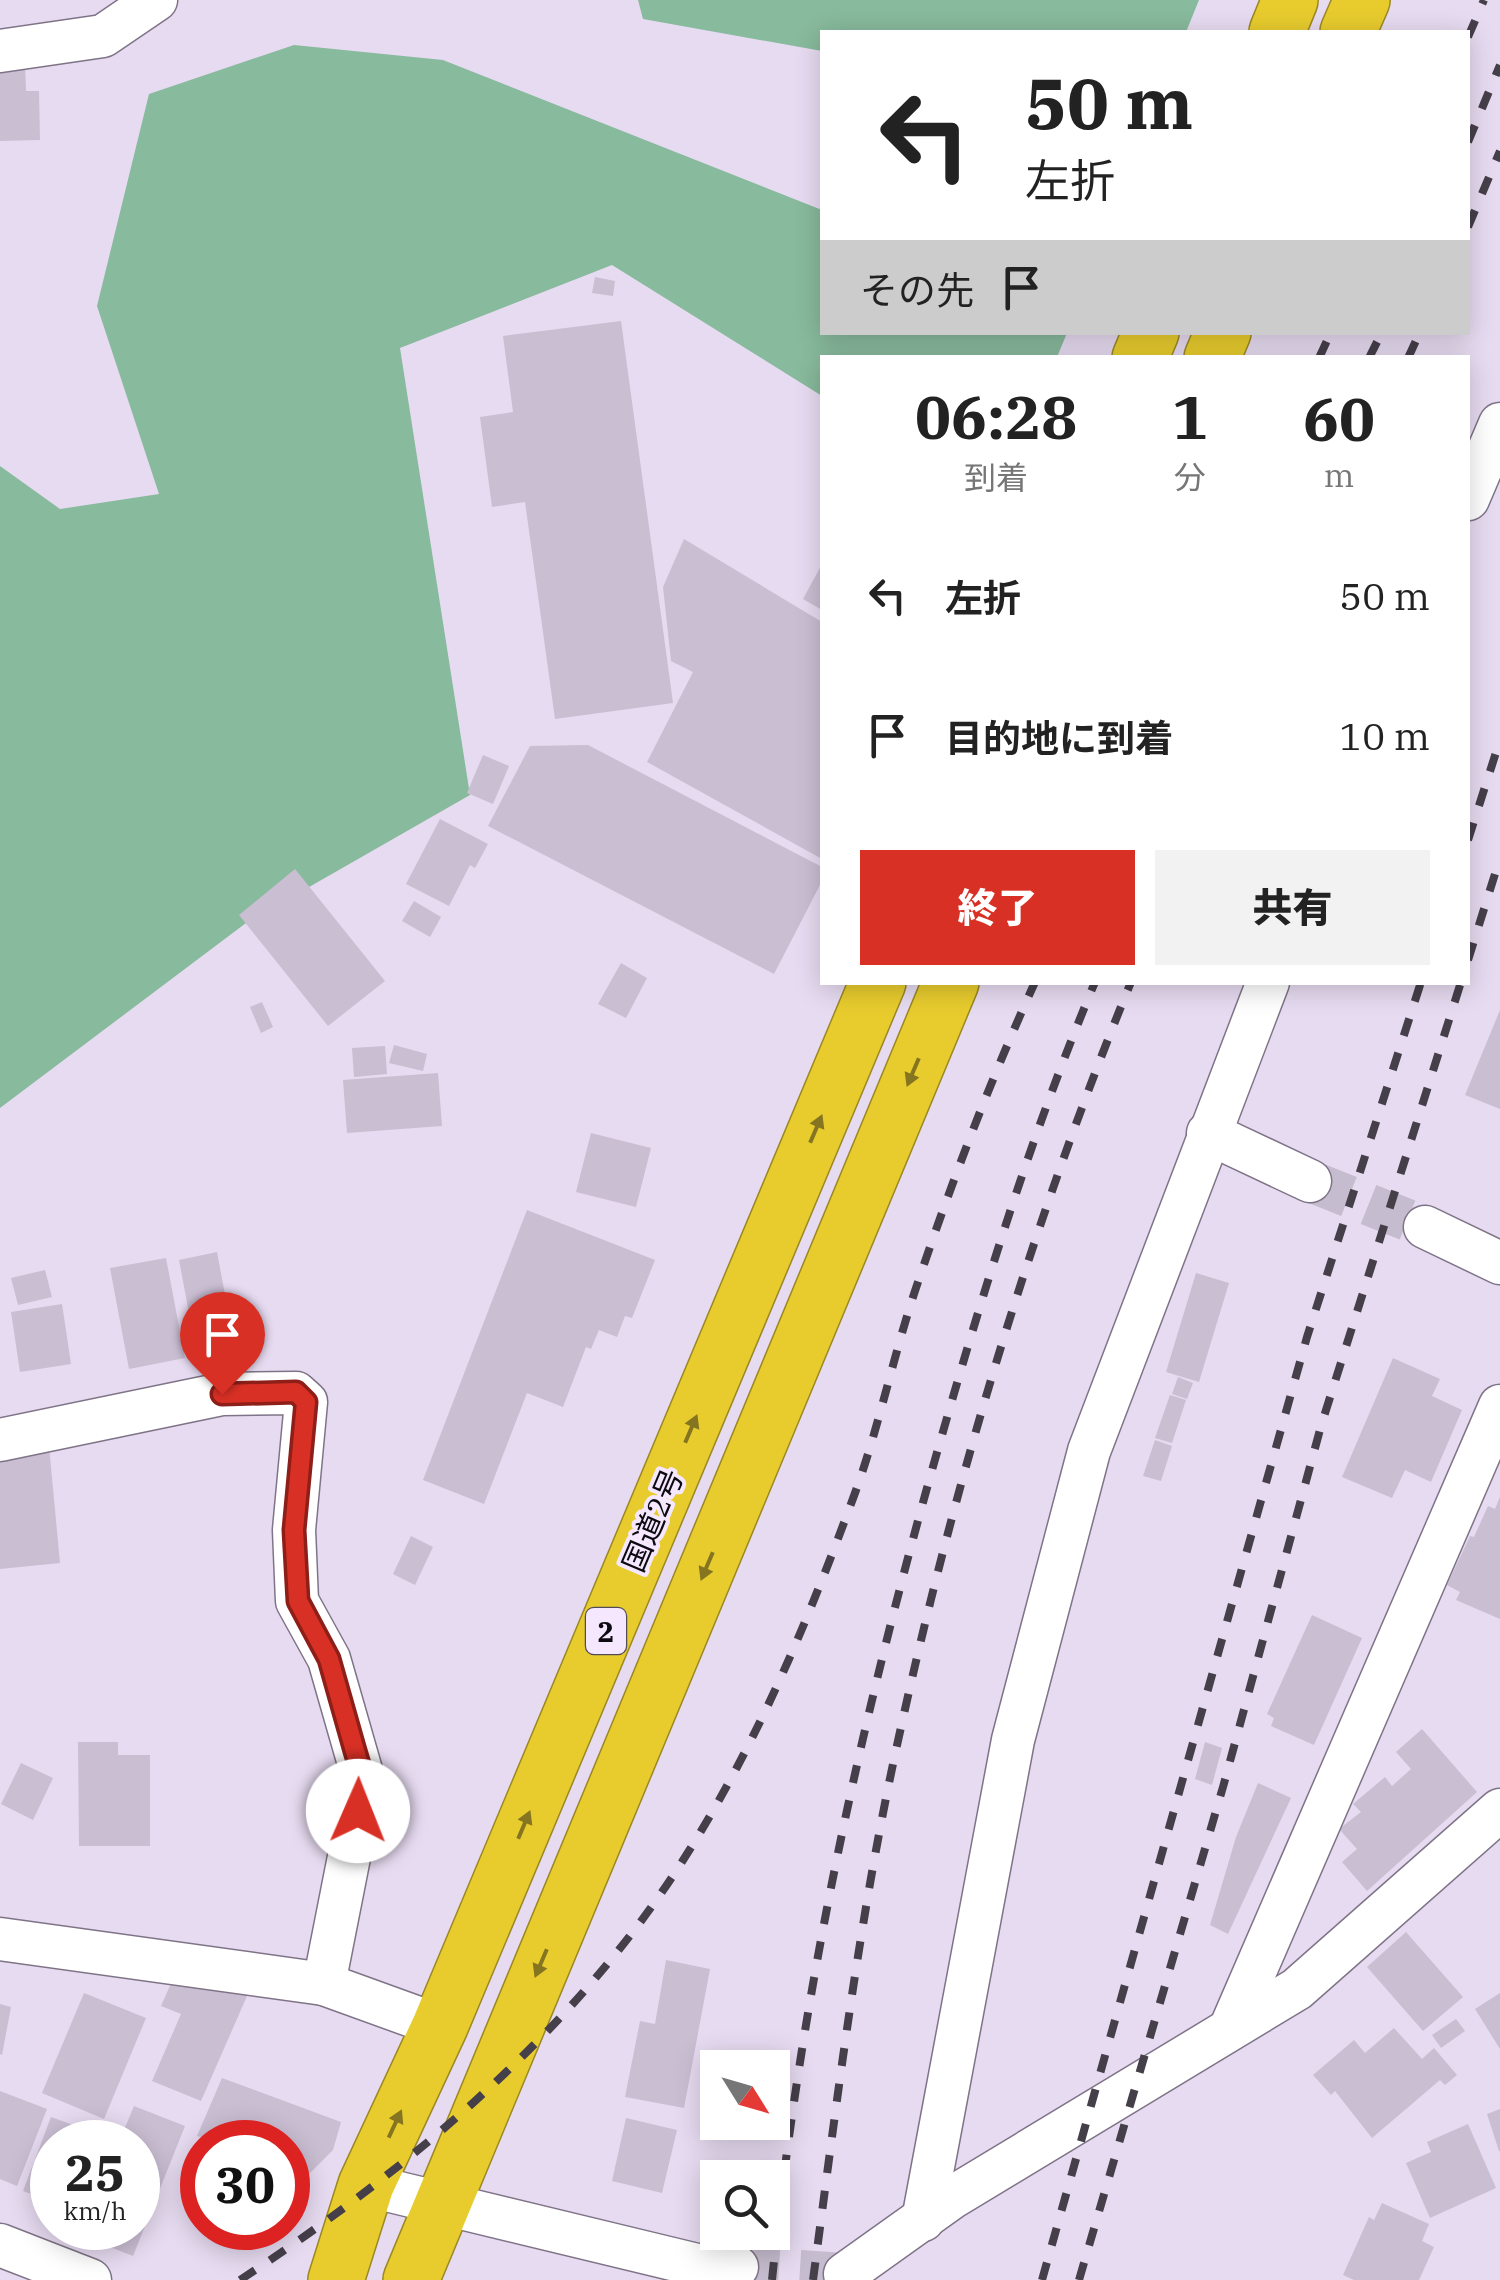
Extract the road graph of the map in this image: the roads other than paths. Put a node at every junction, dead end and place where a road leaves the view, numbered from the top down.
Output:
1 (156, 0) edge
2 (1290, 0) edge
3 (1362, 0) edge
4 (1278, 30) edge
5 (1349, 30) edge
6 (0, 51) edge
7 (1500, 424) edge
8 (1470, 495) edge
9 (877, 985) edge
10 (950, 985) edge
11 (1267, 985) edge
12 (1208, 1134) junction
13 (1310, 1181) tunnel mouth
14 (1425, 1227) tunnel mouth
15 (1500, 1262) edge
16 (1500, 1406) edge
17 (0, 1440) edge
18 (1500, 1810) edge
19 (0, 1938) edge
20 (324, 1984) junction
21 (440, 2026) junction
22 (1230, 2029) junction
23 (366, 2185) junction
24 (439, 2206) junction
25 (923, 2220) junction
26 (0, 2245) edge
27 (710, 2270) tunnel mouth
28 (844, 2274) dead end
29 (90, 2280) edge
30 (336, 2280) edge
31 (412, 2280) edge

1 - 6 street
2 - 4 highway
3 - 5 highway
7 - 8 street
21 -> 9 highway, 国道2号 / 2
10 -> 24 highway, 2
11 - 12 street
12 - 13 street
12 - 25 street
14 - 15 street
16 - 22 street
17 - 20 street
18 - 22 street
19 - 20 street
20 - 21 street
23 -> 21 highway, 国道2号 / 2
22 - 25 street
23 - 24 street
23 - 30 highway, 国道2号 / 2
24 - 27 street
24 - 31 highway, 2
25 - 28 street
26 - 29 street

